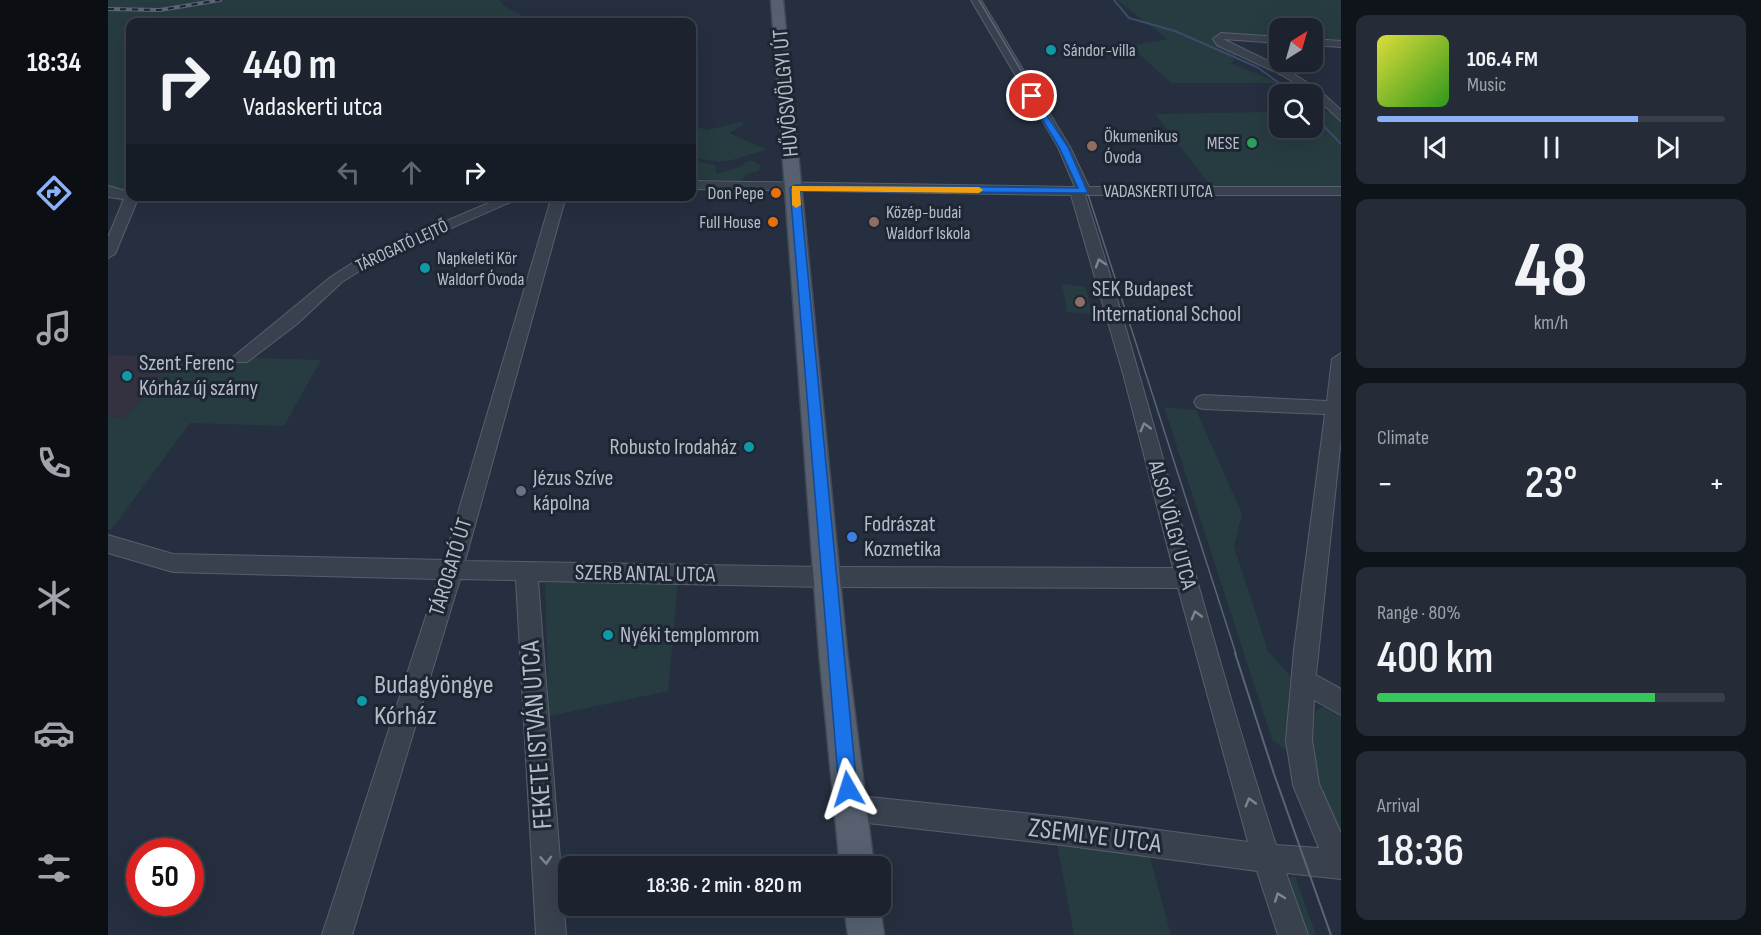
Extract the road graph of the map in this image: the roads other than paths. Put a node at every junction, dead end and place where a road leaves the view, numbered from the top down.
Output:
1 (777, 0) edge
2 (976, 0) edge
3 (1269, 39) edge
4 (1323, 43) edge
5 (1341, 44) edge
6 (1269, 64) edge
7 (1282, 72) edge
8 (1341, 117) edge
9 (696, 185) edge
10 (795, 188) junction
11 (108, 190) edge
12 (1081, 191) junction
13 (1341, 191) edge
14 (126, 195) edge
15 (129, 201) edge
16 (506, 201) edge
17 (558, 201) edge
18 (108, 254) edge
19 (241, 358) dead end
20 (1341, 359) edge
21 (1203, 402) dead end
22 (1335, 408) junction
23 (108, 544) edge
24 (452, 569) junction
25 (526, 572) junction
26 (827, 577) junction
27 (1185, 578) junction
28 (1303, 680) junction
29 (1341, 703) edge
30 (850, 808) junction
31 (856, 856) edge
32 (1266, 858) junction
33 (1341, 864) edge
34 (863, 916) edge
35 (337, 935) edge
36 (551, 935) edge
37 (866, 935) edge
38 (1293, 935) edge

1 - 10 main road, HŰVÖSVÖLGYI ÚT
2 - 12 street, ALSÓ VÖLGY UTCA
3 - 6 street
4 - 5 street
7 - 8 street
9 - 10 street, VADASKERTI UTCA
10 - 12 street, VADASKERTI UTCA
10 - 26 main road, HŰVÖSVÖLGYI ÚT
11 - 14 street
12 - 13 street, VADASKERTI UTCA
27 -> 12 street, ALSÓ VÖLGY UTCA
15 - 18 street
16 - 19 street, TÁROGATÓ LEJTŐ
17 - 24 street, TÁROGATÓ ÚT
20 - 22 street
21 - 22 street
22 - 28 street
23 - 24 street, SZERB ANTAL UTCA
24 - 25 street, SZERB ANTAL UTCA
24 - 35 street, TÁROGATÓ ÚT
25 - 26 street, SZERB ANTAL UTCA
25 -> 36 street, FEKETE ISTVÁN UTCA
26 - 27 street, SZERB ANTAL UTCA
26 - 30 main road, HŰVÖSVÖLGYI ÚT
32 -> 27 street, ALSÓ VÖLGY UTCA
28 - 29 street
28 - 33 street
30 - 31 main road, HŰVÖSVÖLGYI ÚT
30 - 32 street, ZSEMLYE UTCA
32 - 33 street, ZSEMLYE UTCA
38 -> 32 street, ALSÓ VÖLGY UTCA
34 - 37 main road

